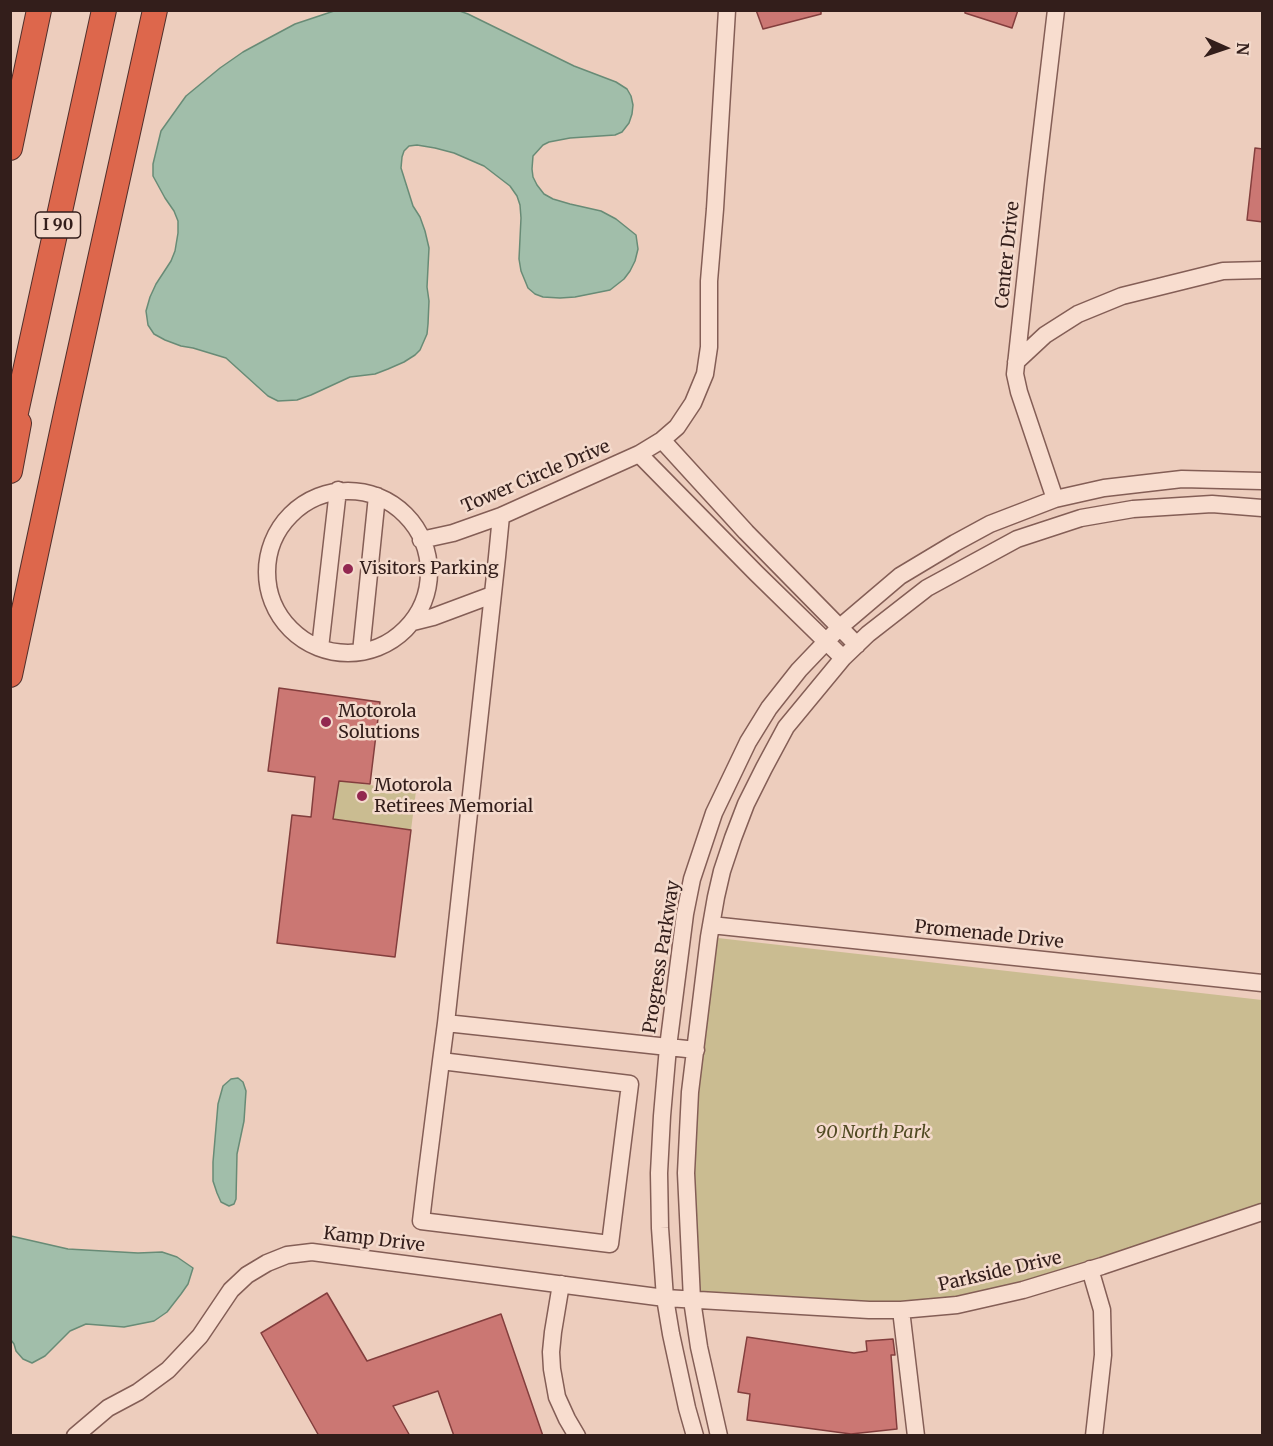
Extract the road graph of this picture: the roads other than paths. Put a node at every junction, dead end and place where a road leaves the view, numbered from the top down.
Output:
1 (39, 10) edge
2 (104, 10) edge
3 (155, 10) edge
4 (727, 10) edge
5 (1056, 10) edge
6 (10, 148) edge
7 (1227, 270) junction
8 (1263, 270) edge
9 (47, 274) junction
10 (1263, 280) edge
11 (1016, 363) junction
12 (10, 440) edge
13 (662, 440) junction
14 (639, 454) junction
15 (10, 471) edge
16 (1263, 481) edge
17 (338, 490) junction
18 (376, 496) junction
19 (1055, 499) junction
20 (1263, 507) edge
21 (501, 516) junction
22 (421, 540) junction
23 (492, 595) junction
24 (414, 622) junction
25 (840, 627) junction
26 (825, 641) junction
27 (857, 645) junction
28 (320, 648) junction
29 (361, 651) junction
30 (843, 658) junction
31 (10, 675) edge
32 (711, 925) junction
33 (1263, 983) edge
34 (446, 1023) junction
35 (668, 1047) junction
36 (696, 1050) junction
37 (441, 1061) junction
38 (1263, 1212) edge
39 (1090, 1269) junction
40 (561, 1284) junction
41 (665, 1298) junction
42 (692, 1300) junction
43 (901, 1310) junction
44 (75, 1436) edge
45 (577, 1436) edge
46 (695, 1436) edge
47 (719, 1436) edge
48 (916, 1436) edge
49 (1094, 1436) edge

1 - 6 highway
2 - 9 highway, I 90
3 - 31 highway
4 - 13 street, Tower Circle Drive
5 - 11 street, Center Drive
7 - 8 street
7 - 10 street
7 - 11 street
9 - 12 highway, I 90
9 - 15 highway
11 - 19 street, Center Drive
13 - 14 street, Tower Circle Drive
13 - 25 street
14 - 21 street, Tower Circle Drive
14 - 26 street
16 - 19 street, Progress Parkway
17 - 18 street
17 - 28 street
17 - 28 street
18 - 22 street
18 - 29 street
19 - 25 street, Progress Parkway
20 - 27 street
21 - 22 street, Tower Circle Drive
21 - 23 street
22 - 24 street
23 - 24 street
23 - 34 street
24 - 29 street
25 - 26 street, Progress Parkway
25 - 27 street
26 - 30 street
26 - 35 street, Progress Parkway
27 - 30 street
28 - 29 street
30 - 32 street
32 - 33 street, Promenade Drive
32 - 36 street
34 - 35 street
34 - 37 street
35 - 36 street
35 - 41 street, Progress Parkway
36 - 42 street
37 - 37 street
38 - 39 street, Parkside Drive
39 - 43 street, Parkside Drive
39 - 49 street
40 - 41 street, Kamp Drive
40 - 44 street, Kamp Drive
40 - 45 street
41 - 42 street, Parkside Drive
41 - 46 street, Progress Parkway
42 - 43 street, Parkside Drive
42 - 47 street
43 - 48 street

